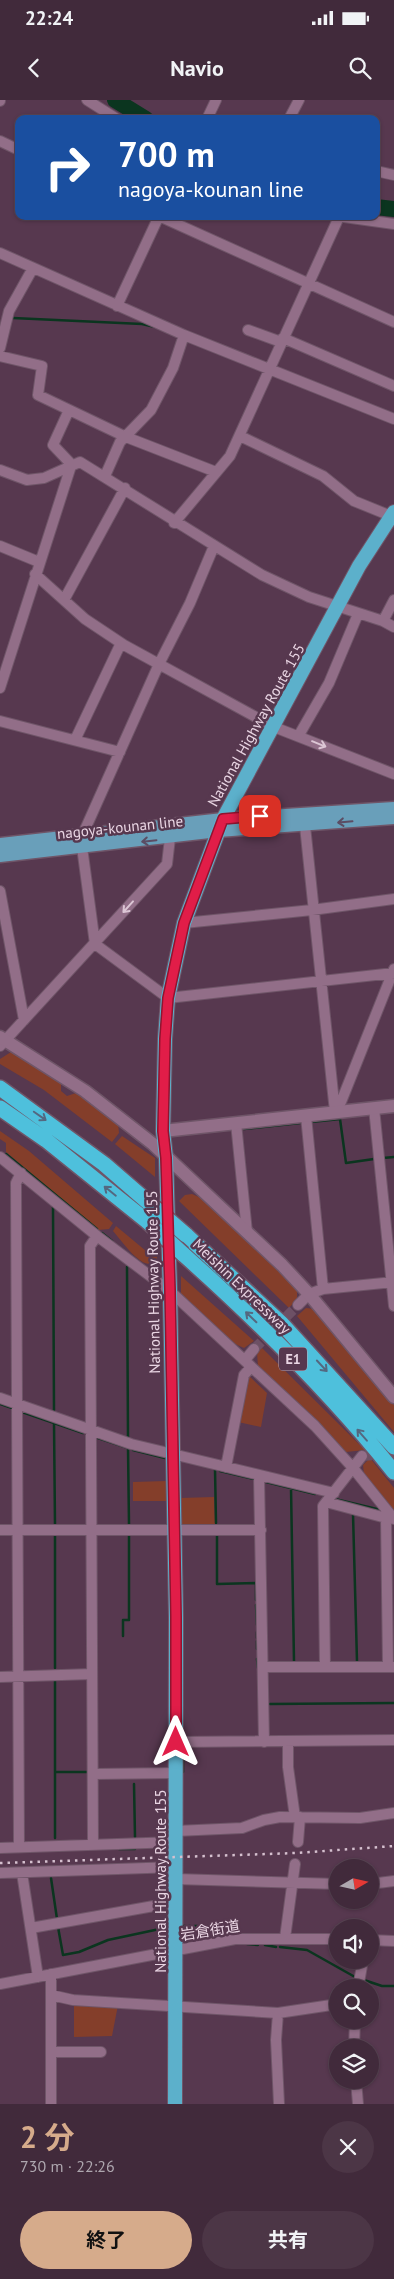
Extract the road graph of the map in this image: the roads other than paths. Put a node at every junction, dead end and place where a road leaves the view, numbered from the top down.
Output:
1 (87, 100) edge
2 (216, 100) edge
3 (300, 100) edge
4 (111, 115) edge
5 (209, 115) edge
6 (291, 115) edge
7 (0, 141) edge
8 (15, 148) edge
9 (380, 172) edge
10 (394, 175) edge
11 (158, 220) edge
12 (169, 220) edge
13 (336, 220) edge
14 (366, 220) edge
15 (394, 224) edge
16 (0, 253) edge
17 (33, 268) junction
18 (307, 284) junction
19 (117, 306) junction
20 (394, 322) edge
21 (248, 330) dead end
22 (184, 335) junction
23 (282, 340) junction
24 (0, 348) edge
25 (0, 356) edge
26 (269, 370) junction
27 (394, 386) edge
28 (69, 410) junction
29 (394, 419) edge
30 (240, 436) junction
31 (126, 437) junction
32 (71, 466) junction
33 (0, 470) edge
34 (216, 472) junction
35 (105, 476) junction
36 (125, 488) junction
37 (393, 514) edge
38 (174, 522) junction
39 (0, 546) edge
40 (214, 546) junction
41 (39, 562) junction
42 (36, 574) junction
43 (64, 600) junction
44 (394, 600) edge
45 (338, 606) junction
46 (358, 614) junction
47 (383, 621) junction
48 (394, 627) edge
49 (121, 643) junction
50 (159, 664) junction
51 (0, 688) edge
52 (0, 721) edge
53 (274, 727) junction
54 (299, 735) junction
55 (75, 740) junction
56 (120, 752) junction
57 (394, 774) edge
58 (394, 808) edge
59 (394, 818) edge
60 (220, 825) junction
61 (305, 826) junction
62 (84, 834) junction
63 (170, 838) junction
64 (0, 844) edge
65 (82, 848) junction
66 (0, 856) edge
67 (0, 891) edge
68 (394, 899) edge
69 (312, 910) junction
70 (184, 923) junction
71 (95, 944) junction
72 (394, 972) edge
73 (320, 981) junction
74 (168, 998) junction
75 (24, 1020) junction
76 (2, 1041) edge
77 (0, 1088) edge
78 (394, 1106) edge
79 (0, 1108) edge
80 (374, 1108) junction
81 (335, 1112) junction
82 (306, 1116) junction
83 (236, 1123) junction
84 (163, 1131) junction
85 (166, 1158) junction
86 (1, 1159) edge
87 (21, 1174) junction
88 (247, 1232) junction
89 (97, 1236) junction
90 (393, 1282) edge
91 (323, 1289) junction
92 (170, 1290) junction
93 (309, 1294) junction
94 (298, 1305) tunnel mouth
95 (394, 1306) edge
96 (254, 1348) tunnel mouth
97 (248, 1363) junction
98 (394, 1397) edge
99 (0, 1398) edge
100 (17, 1404) junction
101 (91, 1430) junction
102 (394, 1447) edge
103 (172, 1454) junction
104 (362, 1456) dead end
105 (226, 1468) junction
106 (353, 1468) junction
107 (394, 1472) edge
108 (259, 1476) junction
109 (334, 1494) junction
110 (326, 1502) junction
111 (391, 1519) edge
112 (174, 1529) junction
113 (0, 1530) edge
114 (18, 1530) junction
115 (91, 1530) junction
116 (260, 1530) junction
117 (324, 1667) junction
118 (391, 1667) edge
119 (263, 1668) junction
120 (92, 1674) junction
121 (0, 1677) edge
122 (18, 1677) junction
123 (394, 1740) edge
124 (176, 1742) junction
125 (264, 1742) junction
126 (288, 1742) junction
127 (176, 1773) junction
128 (93, 1774) junction
129 (394, 1813) edge
130 (298, 1817) junction
131 (176, 1837) junction
132 (298, 1842) dead end
133 (93, 1845) junction
134 (19, 1847) junction
135 (0, 1848) edge
136 (295, 1864) dead end
137 (22, 1873) junction
138 (176, 1873) junction
139 (0, 1874) edge
140 (394, 1881) edge
141 (291, 1882) junction
142 (379, 1883) edge
143 (329, 1884) edge
144 (176, 1902) junction
145 (30, 1928) junction
146 (285, 1938) junction
147 (329, 1939) edge
148 (379, 1940) edge
149 (394, 1940) edge
150 (176, 1951) junction
151 (51, 1974) junction
152 (38, 1977) junction
153 (0, 1984) edge
154 (50, 1996) junction
155 (329, 2005) edge
156 (176, 2006) junction
157 (278, 2013) junction
158 (52, 2052) junction
159 (101, 2052) dead end
160 (357, 2089) edge
161 (51, 2104) edge
162 (175, 2104) edge
163 (279, 2104) edge
164 (358, 2104) edge

1 - 4 street
2 - 5 street
3 - 6 street
7 - 8 street
9 - 10 street
11 - 19 street
12 - 18 street
13 - 18 street
14 - 15 street
16 - 17 street
17 - 19 street
17 - 24 street
18 - 20 street
18 - 23 street
19 - 22 street
21 - 23 street
22 - 26 street
22 - 31 street
23 - 26 street
23 - 27 street
25 - 28 street
26 - 29 street
26 - 30 street
28 - 31 street
28 - 32 street
30 - 34 street
30 - 37 street
31 - 34 street
31 - 35 street
32 - 33 street
32 - 35 street
32 - 41 street
34 - 38 street
35 - 36 street
36 - 38 street
36 - 43 street
37 - 45 highway, National Highway Route 155
38 - 40 street
39 - 41 street
40 - 45 street
40 - 50 street
41 - 42 street
42 - 43 street
42 - 51 street
43 - 49 street
44 - 47 street
45 - 46 street
45 - 53 highway, National Highway Route 155
46 - 47 street
46 - 54 street
47 - 48 street
49 - 50 street
49 - 55 street
50 - 53 street
50 - 56 street
52 - 55 street
53 - 54 street
53 - 60 highway, National Highway Route 155
54 -> 57 street
55 - 56 street
56 - 62 street
58 - 60 main road, nagoya-kounan line
59 -> 61 main road, nagoya-kounan line
60 - 61 main road, nagoya-kounan line
60 - 62 main road, nagoya-kounan line
60 - 63 main road, nagoya-kounan line
60 - 70 highway, National Highway Route 155
61 - 69 street
62 - 64 main road, nagoya-kounan line
63 -> 65 main road, nagoya-kounan line
63 -> 71 street
65 - 66 main road, nagoya-kounan line
65 - 71 street
67 - 75 street
68 - 69 street
69 - 70 street
69 - 73 street
70 - 74 highway, National Highway Route 155
71 - 74 street
71 - 75 street
72 - 73 street
72 - 81 street
73 - 74 street
73 - 81 street
74 - 84 highway, National Highway Route 155
75 - 76 street
76 - 85 street
77 -> 102 highway, Meishin Expressway / E1, bridge
78 - 80 street
107 -> 79 highway, Meishin Expressway / E1, bridge
80 - 81 street
80 - 90 street
81 - 82 street
82 - 83 street
82 - 91 street
83 - 84 street
83 - 88 street
84 - 85 highway, National Highway Route 155
85 - 88 street
85 - 92 highway, National Highway Route 155
86 - 87 street
87 - 89 street
87 - 100 street
88 - 93 street
89 - 92 street
89 - 101 street
90 - 91 street
90 - 95 street
91 - 93 street
92 - 97 street
92 - 103 highway, National Highway Route 155
93 - 94 street
93 - 98 street
96 - 97 street
97 - 105 street
97 - 106 street
99 - 100 street
100 - 101 street
100 - 114 street
101 - 103 street
101 - 115 street
103 - 105 street
103 - 112 highway, National Highway Route 155
104 - 106 street
105 - 108 street
106 - 109 street
106 - 111 street
108 - 109 street
108 - 116 street
109 - 110 street
110 - 111 street
110 - 117 street
111 - 118 street
112 - 115 street
112 - 116 street
112 - 124 highway, National Highway Route 155
113 - 114 street
114 - 115 street
114 - 122 street
115 - 120 street
116 - 119 street
117 - 118 street
117 - 119 street
119 - 125 street
120 - 122 street
120 - 128 street
121 - 122 street
122 - 134 street
123 - 126 street
124 - 125 street
124 - 127 highway, National Highway Route 155
125 - 126 street
126 - 130 street
127 - 128 street
127 - 131 highway, National Highway Route 155
128 - 133 street
129 - 130 street
130 - 131 street
130 - 132 street
131 - 133 street
131 - 138 highway, National Highway Route 155
133 - 134 street
134 - 135 street
136 - 141 street
137 - 138 street
137 - 139 street
137 - 145 street
138 - 141 street
138 - 144 highway, National Highway Route 155
140 - 142 street
141 - 143 street
141 - 146 street
144 - 145 street
144 - 150 highway, National Highway Route 155
145 - 152 street
146 - 147 street, 岩倉街道
146 - 150 street, 岩倉街道
148 - 149 street
150 - 151 street, 岩倉街道
150 - 156 highway, National Highway Route 155
151 - 152 street, 岩倉街道
151 - 154 street
152 - 153 street, 岩倉街道
154 - 156 street
154 - 158 street
155 - 157 street
156 - 157 street
156 - 162 highway, National Highway Route 155
157 - 163 street
158 - 159 street
158 - 161 street
160 - 164 street

